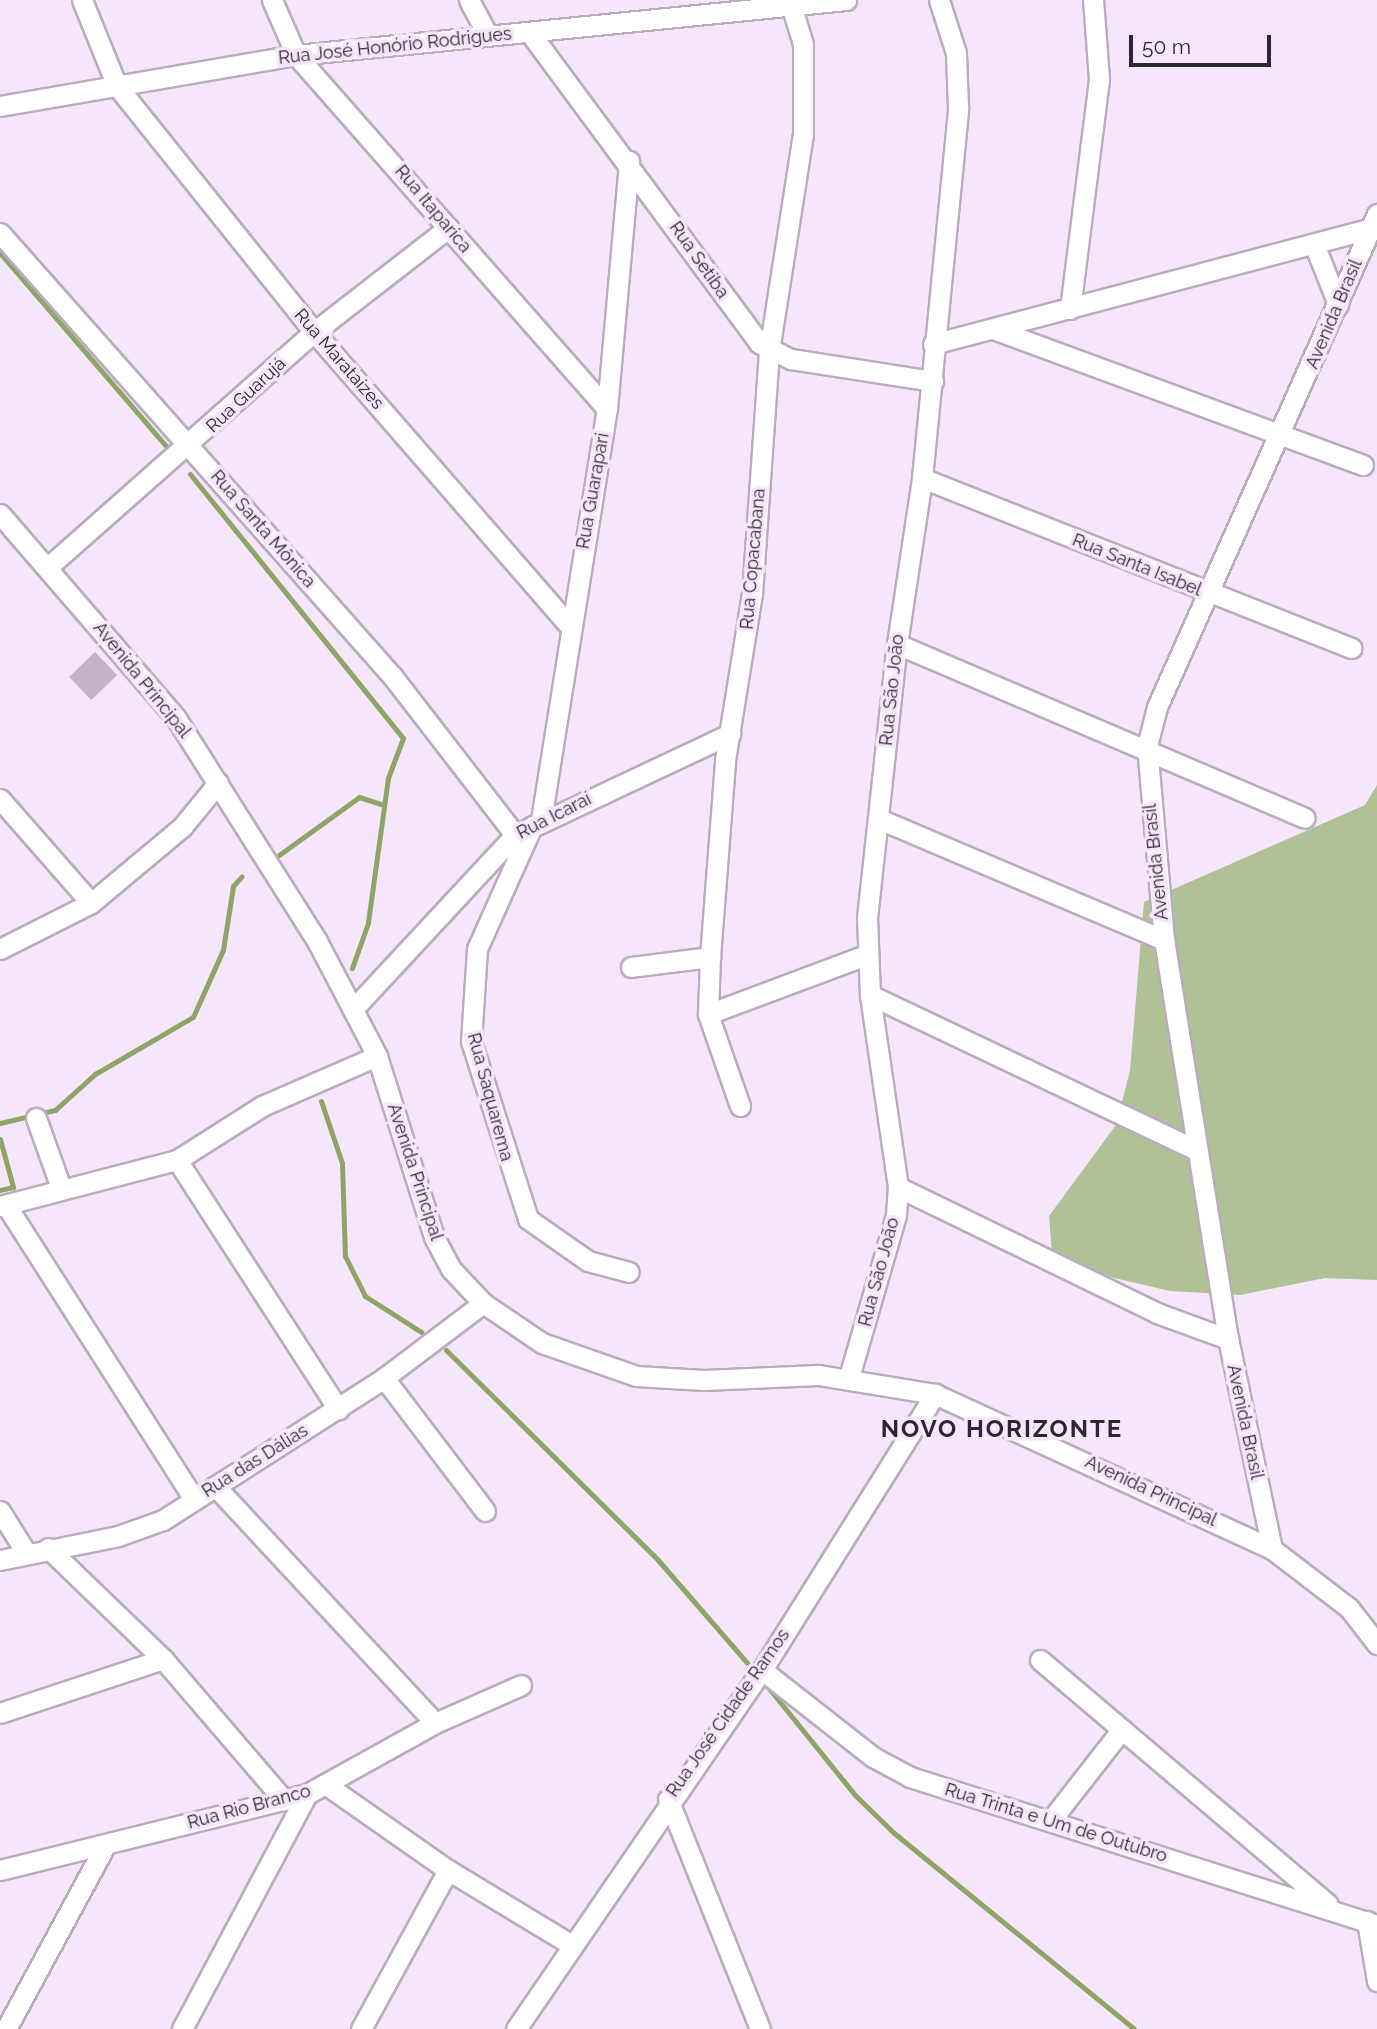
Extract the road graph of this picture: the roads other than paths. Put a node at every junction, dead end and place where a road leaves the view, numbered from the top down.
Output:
1 (82, 0) edge
2 (272, 0) edge
3 (469, 0) edge
4 (846, 0) edge
5 (939, 0) edge
6 (1093, 0) edge
7 (792, 8) junction
8 (530, 33) junction
9 (488, 35) junction
10 (296, 55) junction
11 (117, 86) junction
12 (0, 106) edge
13 (629, 161) junction
14 (1375, 223) edge
15 (448, 228) junction
16 (0, 233) edge
17 (1314, 244) junction
18 (1338, 304) junction
19 (1070, 309) junction
20 (996, 330) junction
21 (314, 332) junction
22 (933, 344) junction
23 (769, 351) junction
24 (933, 381) junction
25 (607, 410) junction
26 (1282, 434) junction
27 (190, 446) junction
28 (1363, 465) dead end
29 (922, 478) junction
30 (0, 514) edge
31 (48, 567) junction
32 (1207, 594) junction
33 (569, 625) junction
34 (897, 644) junction
35 (1352, 648) dead end
36 (730, 734) junction
37 (1147, 746) junction
38 (218, 783) junction
39 (0, 799) edge
40 (1304, 818) dead end
41 (879, 819) junction
42 (529, 827) junction
43 (91, 903) junction
44 (1164, 940) junction
45 (0, 949) edge
46 (866, 955) junction
47 (710, 957) junction
48 (631, 967) dead end
49 (870, 995) junction
50 (355, 1007) junction
51 (708, 1014) junction
52 (377, 1056) junction
53 (740, 1106) dead end
54 (36, 1118) dead end
55 (1197, 1150) junction
56 (177, 1160) junction
57 (898, 1186) junction
58 (61, 1188) junction
59 (3, 1205) edge
60 (629, 1272) dead end
61 (483, 1303) junction
62 (1228, 1339) junction
63 (849, 1377) junction
64 (384, 1378) junction
65 (935, 1394) junction
66 (338, 1409) junction
67 (215, 1486) junction
68 (194, 1499) junction
69 (0, 1511) edge
70 (485, 1511) dead end
71 (48, 1548) junction
72 (1272, 1549) junction
73 (27, 1554) junction
74 (0, 1560) edge
75 (1377, 1644) edge
76 (163, 1659) junction
77 (1040, 1660) dead end
78 (762, 1670) junction
79 (521, 1685) dead end
80 (0, 1713) edge
81 (435, 1723) junction
82 (1122, 1729) junction
83 (316, 1789) junction
84 (668, 1799) junction
85 (284, 1800) junction
86 (1051, 1820) junction
87 (106, 1844) junction
88 (0, 1870) edge
89 (448, 1870) junction
90 (1334, 1909) junction
91 (1372, 1923) edge
92 (572, 1945) junction
93 (1377, 1981) edge
94 (757, 2020) edge
95 (6, 2029) edge
96 (182, 2029) edge
97 (361, 2029) edge
98 (516, 2029) edge
99 (743, 2029) edge

1 - 11 street, Rua Marataízes
2 - 10 street, Rua Itaparica
3 - 9 street
4 - 7 street, Rua José Honório Rodrigues
5 - 22 street, Rua São João
6 - 19 street
7 - 8 street, Rua José Honório Rodrigues
7 - 23 street, Rua Copacabana
8 - 9 street, Rua José Honório Rodrigues
8 - 13 street, Rua Setiba
9 - 10 street, Rua José Honório Rodrigues
10 - 11 street, Rua José Honório Rodrigues
10 - 15 street, Rua Itaparica
11 - 12 street, Rua José Honório Rodrigues
11 - 21 street, Rua Marataízes
13 - 23 street, Rua Setiba
13 - 25 street, Rua Guarapari
14 - 17 street
14 - 18 street, Avenida Brasil
15 - 21 street, Rua Guarujá
15 - 25 street, Rua Itaparica
16 - 27 street, Rua Santa Mônica
17 - 18 street
17 - 19 street
18 - 26 street, Avenida Brasil
19 - 20 street
20 - 22 street
20 - 26 street
21 - 27 street, Rua Guarujá
21 - 33 street, Rua Marataízes
22 - 24 street, Rua São João
23 - 24 street
23 - 36 street, Rua Copacabana
24 - 29 street, Rua São João
25 - 33 street, Rua Guarapari
26 - 28 street
26 - 32 street, Avenida Brasil
27 - 31 street, Rua Guarujá
27 - 42 street, Rua Santa Mônica
29 - 32 street, Rua Santa Isabel
29 - 34 street, Rua São João
30 - 31 street, Avenida Principal
31 - 38 street, Avenida Principal
32 - 35 street, Rua Santa Isabel
32 - 37 street, Avenida Brasil
33 - 42 street, Rua Guarapari
34 - 37 street
34 - 41 street, Rua São João
36 - 42 street, Rua Icaraí
36 - 47 street, Rua Copacabana
37 - 40 street
37 - 44 street, Avenida Brasil
38 - 43 street
38 - 50 street, Avenida Principal
39 - 43 street
41 - 44 street
41 - 46 street, Rua São João
42 - 50 street, Rua Icaraí
42 - 60 street, Rua Saquarema
43 - 45 street
44 - 55 street, Avenida Brasil
46 - 49 street, Rua São João
46 - 51 street
47 - 48 street
47 - 51 street, Rua Copacabana
49 - 55 street
49 - 57 street, Rua São João
50 - 52 street, Avenida Principal
51 - 53 street, Rua Copacabana
52 - 56 street
52 - 61 street, Avenida Principal
54 - 58 street
55 - 62 street, Avenida Brasil
56 - 58 street
56 - 66 street
57 - 62 street
57 - 63 street, Rua São João
58 - 59 street
59 - 68 street
61 - 63 street, Avenida Principal
61 - 64 street, Rua das Dálias
62 - 72 street, Avenida Brasil
63 - 65 street, Avenida Principal
64 - 66 street, Rua das Dálias
64 - 70 street
65 - 72 street, Avenida Principal
65 - 78 street, Rua José Cidade Ramos
66 - 67 street, Rua das Dálias
67 - 68 street, Rua das Dálias
67 - 81 street
68 - 71 street, Rua das Dálias
69 - 73 street
71 - 73 street, Rua das Dálias
71 - 76 street
72 - 75 street, Avenida Principal
73 - 74 street, Rua das Dálias
76 - 80 street
76 - 85 street
77 - 82 street
78 - 84 street, Rua José Cidade Ramos
78 - 86 street, Rua Trinta e Um de Outubro
79 - 81 street, Rua Rio Branco
81 - 83 street, Rua Rio Branco
82 - 86 street
82 - 90 street
83 - 85 street, Rua Rio Branco
83 - 89 street
83 - 96 street
84 - 92 street, Rua José Cidade Ramos
84 - 94 street
85 - 87 street, Rua Rio Branco
86 - 90 street, Rua Trinta e Um de Outubro
87 - 88 street, Rua Rio Branco
87 - 95 street
89 - 92 street
89 - 97 street
90 - 91 street, Rua Trinta e Um de Outubro
91 - 93 street
92 - 98 street, Rua José Cidade Ramos
94 - 99 street

